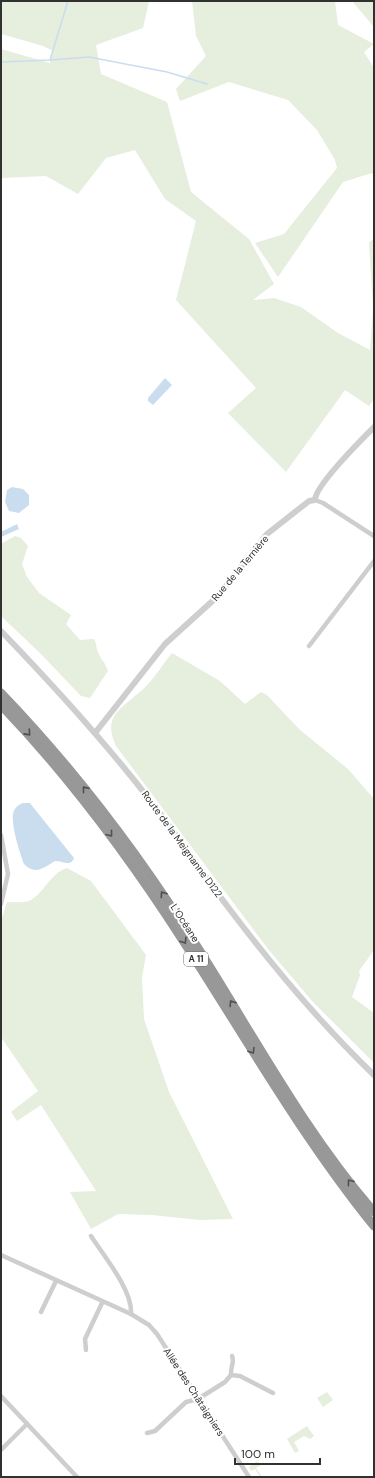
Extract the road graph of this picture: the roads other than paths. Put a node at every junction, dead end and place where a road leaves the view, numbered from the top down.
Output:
1 (374, 427) edge
2 (315, 500) junction
3 (374, 536) edge
4 (374, 561) edge
5 (1, 631) edge
6 (309, 646) dead end
7 (1, 693) edge
8 (1, 705) edge
9 (95, 733) junction
10 (1, 836) edge
11 (1, 904) edge
12 (359, 1061) junction
13 (374, 1075) edge
14 (374, 1081) edge
15 (374, 1212) edge
16 (374, 1226) edge
17 (90, 1236) dead end
18 (1, 1255) edge
19 (56, 1281) junction
20 (102, 1303) junction
21 (41, 1312) dead end
22 (131, 1314) junction
23 (86, 1350) dead end
24 (232, 1356) dead end
25 (231, 1375) junction
26 (273, 1392) dead end
27 (1, 1396) edge
28 (198, 1398) junction
29 (27, 1424) junction
30 (147, 1433) dead end
31 (1, 1450) edge
32 (76, 1477) edge
33 (249, 1477) edge

1 - 2 street
2 - 3 street
2 - 9 street, Rue de la Ternière
4 - 6 street
5 - 9 street, Route de la Meignanne D122
15 -> 7 highway, L’Océane / A 11
8 -> 16 highway, L’Océane / A 11
9 - 12 street, Route de la Meignanne D122
10 - 11 street
12 - 13 street
12 - 14 street
17 - 22 street
18 - 19 street, Allée des Châtaigniers
19 - 20 street, Allée des Châtaigniers
19 - 21 street
20 - 22 street, Allée des Châtaigniers
20 - 23 street
22 - 28 street, Allée des Châtaigniers
24 - 25 street
25 - 26 street
25 - 28 street
27 - 29 street
28 - 30 street
28 - 33 street, Allée des Châtaigniers
29 - 31 street
29 - 32 street

